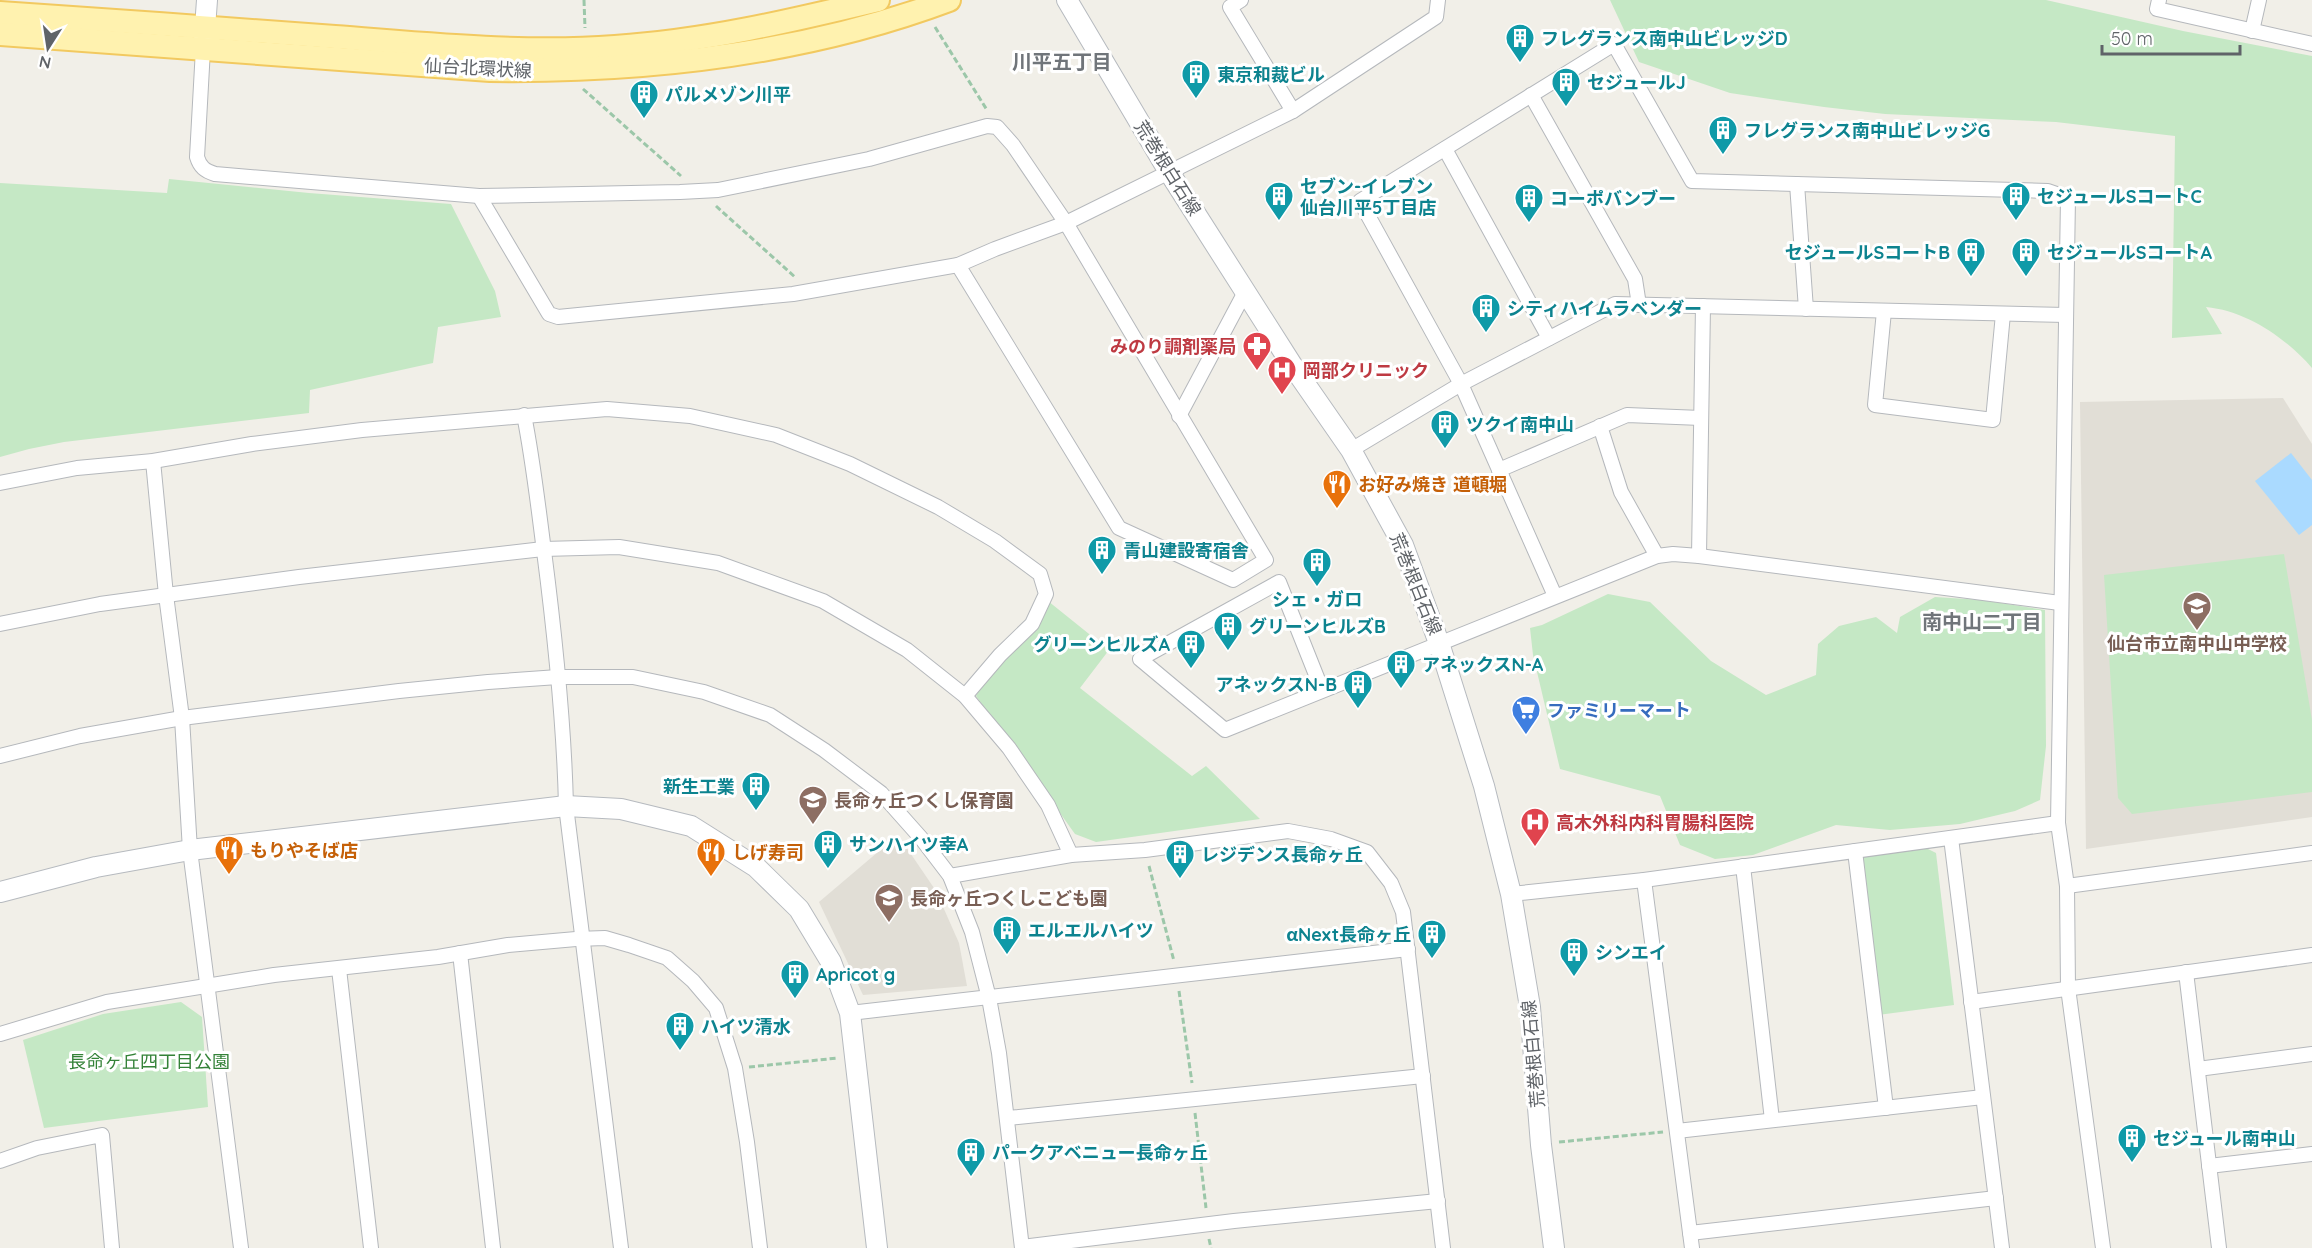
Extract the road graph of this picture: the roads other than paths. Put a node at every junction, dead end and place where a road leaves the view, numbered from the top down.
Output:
1 (207, 0) edge
2 (878, 0) edge
3 (949, 0) edge
4 (1067, 0) edge
5 (1240, 0) edge
6 (1438, 0) edge
7 (2159, 0) edge
8 (2259, 0) edge
9 (0, 13) edge
10 (2252, 31) junction
11 (0, 34) edge
12 (204, 38) junction
13 (2312, 44) edge
14 (1531, 95) junction
15 (1293, 111) junction
16 (1445, 149) junction
17 (1169, 172) junction
18 (1797, 184) junction
19 (479, 196) junction
20 (1066, 223) junction
21 (958, 265) junction
22 (1245, 291) junction
23 (1639, 305) junction
24 (1703, 306) junction
25 (1806, 309) junction
26 (1884, 311) junction
27 (2003, 314) junction
28 (2066, 315) junction
29 (1549, 338) junction
30 (1461, 384) junction
31 (524, 415) junction
32 (1179, 416) junction
33 (1701, 418) junction
34 (1600, 426) junction
35 (1351, 450) junction
36 (153, 461) junction
37 (1499, 470) junction
38 (0, 483) edge
39 (543, 549) junction
40 (1657, 556) junction
41 (1699, 556) junction
42 (166, 595) junction
43 (1555, 596) junction
44 (2060, 603) junction
45 (0, 624) edge
46 (1439, 643) junction
47 (558, 677) junction
48 (1322, 690) junction
49 (965, 696) junction
50 (182, 718) junction
51 (0, 756) edge
52 (566, 806) junction
53 (2058, 823) junction
54 (1951, 838) junction
55 (190, 850) junction
56 (1855, 851) junction
57 (2312, 853) edge
58 (1071, 855) junction
59 (1743, 866) junction
60 (950, 876) junction
61 (1644, 880) junction
62 (2067, 886) junction
63 (0, 892) edge
64 (1511, 894) junction
65 (584, 939) junction
66 (1408, 949) junction
67 (460, 953) junction
68 (2312, 955) edge
69 (339, 969) junction
70 (2186, 972) junction
71 (209, 986) junction
72 (2068, 988) junction
73 (988, 998) junction
74 (1971, 1002) junction
75 (850, 1013) junction
76 (0, 1035) edge
77 (2312, 1054) edge
78 (2198, 1069) junction
79 (1424, 1076) junction
80 (1983, 1097) junction
81 (1886, 1108) junction
82 (1008, 1118) junction
83 (1772, 1120) junction
84 (1677, 1131) junction
85 (2312, 1154) edge
86 (0, 1161) edge
87 (2210, 1166) junction
88 (1996, 1198) junction
89 (1438, 1201) junction
90 (1690, 1233) junction
91 (1022, 1247) edge
92 (112, 1248) edge
93 (241, 1248) edge
94 (371, 1248) edge
95 (493, 1248) edge
96 (621, 1248) edge
97 (760, 1248) edge
98 (877, 1248) edge
99 (1443, 1248) edge
100 (1554, 1248) edge
101 (1692, 1248) edge
102 (2002, 1248) edge
103 (2103, 1248) edge
104 (2219, 1248) edge

1 - 12 street
2 - 12 main road, 仙台北環状線
3 - 12 main road, 仙台北環状線
4 - 17 street, 荒巻根白石線
5 - 15 street
6 - 15 street
7 - 10 street
8 - 10 street
9 - 12 main road, 仙台北環状線
10 - 13 street
11 - 12 main road, 仙台北環状線
12 - 19 street
14 - 16 street
14 - 18 street
14 - 23 street
15 - 17 street
16 - 29 street
16 - 30 street
17 - 20 street
17 - 22 street, 荒巻根白石線
18 - 25 street
18 - 28 street
19 - 20 street
19 - 21 street
20 - 21 street
20 - 32 street
21 - 32 street
22 - 32 street
22 - 35 street, 荒巻根白石線
23 - 24 street
23 - 29 street
24 - 25 street
24 - 33 street
25 - 26 street
26 - 27 street
26 - 27 street
27 - 28 street
28 - 44 street
29 - 30 street
30 - 35 street
30 - 37 street
31 - 36 street
31 - 39 street
31 - 49 street
33 - 34 street
33 - 41 street
34 - 37 street
34 - 40 street
35 - 46 street, 荒巻根白石線
36 - 38 street
36 - 42 street
37 - 43 street
39 - 42 street
39 - 47 street
39 - 49 street
40 - 41 street
40 - 43 street
41 - 44 street
42 - 45 street
42 - 50 street
43 - 46 street
44 - 53 street
46 - 48 street
46 - 64 street, 荒巻根白石線
47 - 50 street
47 - 52 street
47 - 60 street
48 - 48 street
49 - 58 street
50 - 51 street
50 - 55 street
52 - 55 street
52 - 65 street
52 - 75 street
53 - 54 street
53 - 62 street
54 - 56 street
54 - 74 street
55 - 63 street
55 - 71 street
56 - 59 street
56 - 81 street
57 - 62 street
58 - 60 street
58 - 66 street
59 - 61 street
59 - 83 street
60 - 73 street
61 - 64 street
61 - 84 street
62 - 72 street
64 - 100 street, 荒巻根白石線
65 - 67 street
65 - 96 street
65 - 97 street
66 - 73 street
66 - 79 street
67 - 69 street
67 - 95 street
68 - 70 street
69 - 71 street
69 - 94 street
70 - 72 street
70 - 78 street
71 - 76 street
71 - 93 street
72 - 74 street
72 - 103 street
73 - 75 street
73 - 82 street
74 - 80 street
75 - 98 street
77 - 78 street
78 - 87 street
79 - 82 street
79 - 89 street
80 - 81 street
80 - 88 street
81 - 83 street
82 - 91 street
83 - 84 street
84 - 90 street
85 - 87 street
86 - 92 street
87 - 104 street
88 - 90 street
88 - 102 street
89 - 91 street
89 - 99 street
90 - 101 street

